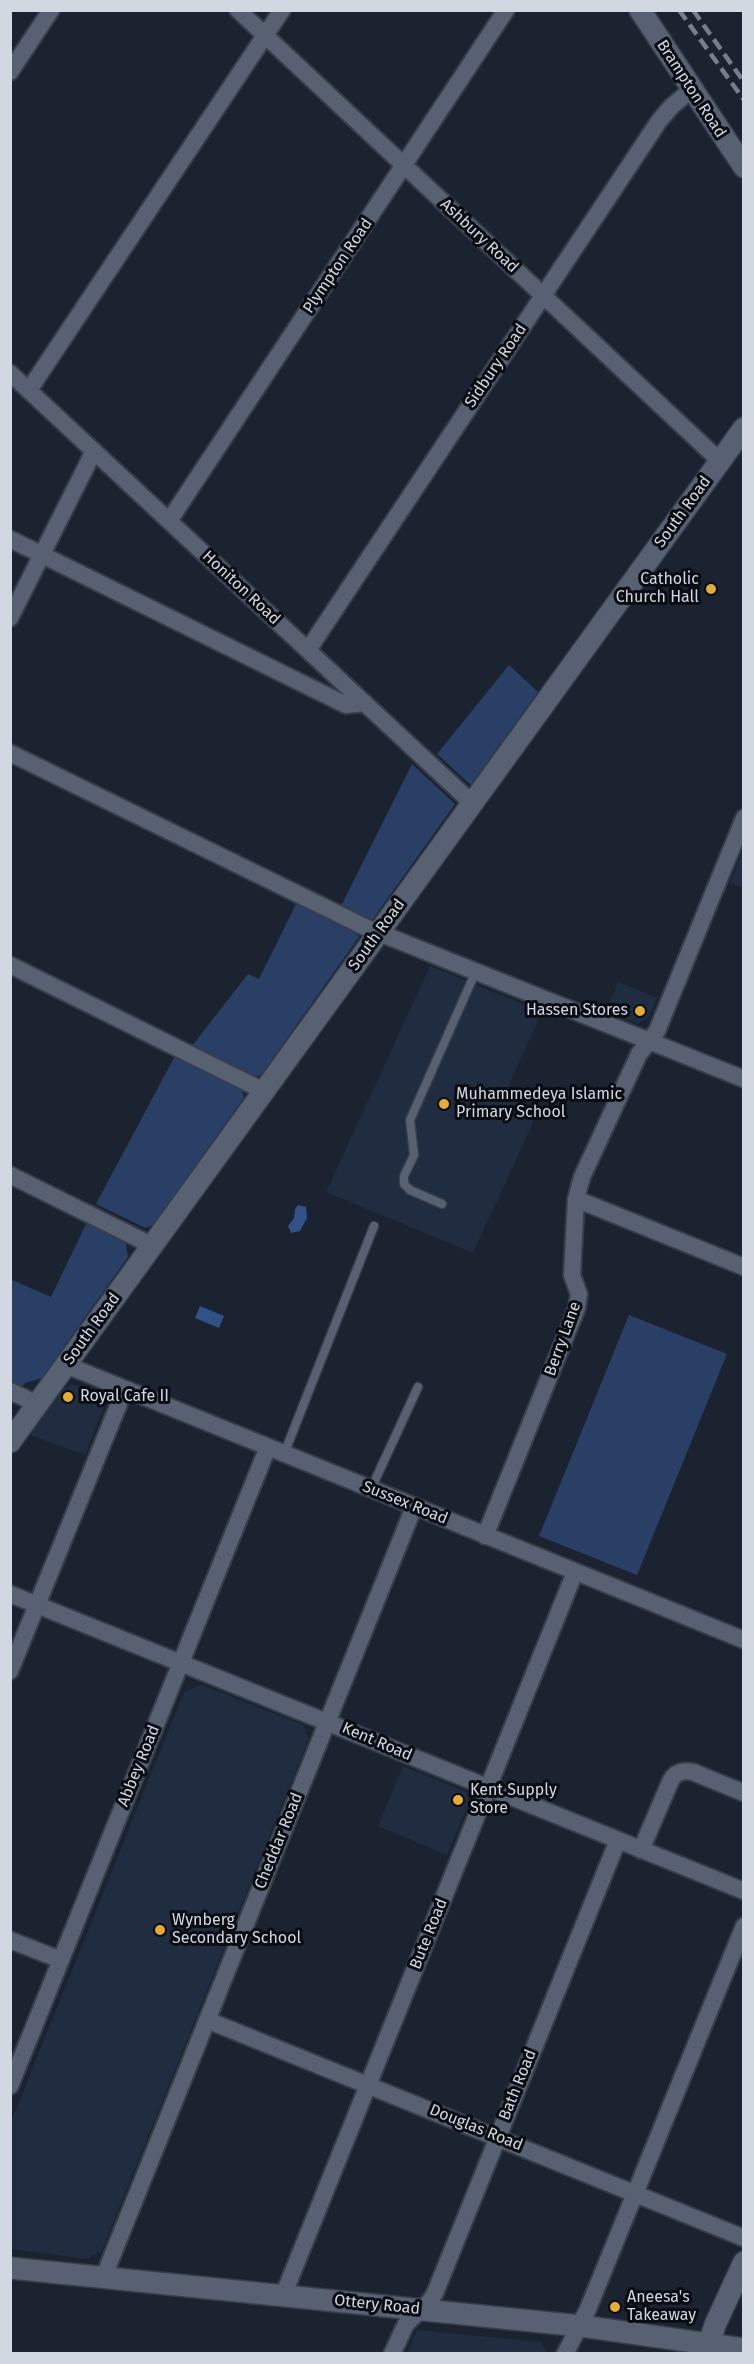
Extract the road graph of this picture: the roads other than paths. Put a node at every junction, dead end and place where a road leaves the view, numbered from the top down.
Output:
1 (51, 10) edge
2 (238, 10) edge
3 (282, 10) edge
4 (506, 10) edge
5 (640, 10) edge
6 (265, 36) junction
7 (10, 72) edge
8 (692, 89) junction
9 (405, 167) junction
10 (744, 167) edge
11 (543, 296) junction
12 (10, 373) edge
13 (29, 390) junction
14 (744, 428) edge
15 (94, 451) junction
16 (720, 461) junction
17 (169, 521) junction
18 (10, 539) edge
19 (42, 554) junction
20 (10, 618) edge
21 (308, 650) junction
22 (365, 703) junction
23 (10, 753) edge
24 (472, 803) junction
25 (744, 818) edge
26 (378, 932) junction
27 (10, 964) edge
28 (476, 971) junction
29 (648, 1040) junction
30 (744, 1079) edge
31 (264, 1091) junction
32 (10, 1175) edge
33 (576, 1199) junction
34 (442, 1204) dead end
35 (374, 1226) dead end
36 (153, 1246) junction
37 (744, 1267) edge
38 (66, 1365) junction
39 (418, 1387) dead end
40 (125, 1389) junction
41 (10, 1391) edge
42 (37, 1404) junction
43 (10, 1442) edge
44 (276, 1450) junction
45 (372, 1489) junction
46 (414, 1507) junction
47 (485, 1536) junction
48 (575, 1572) junction
49 (10, 1594) edge
50 (38, 1605) junction
51 (743, 1638) edge
52 (182, 1663) junction
53 (10, 1671) edge
54 (327, 1721) junction
55 (488, 1788) junction
56 (744, 1792) edge
57 (618, 1840) junction
58 (641, 1850) junction
59 (744, 1891) edge
60 (744, 1926) edge
61 (10, 1940) edge
62 (61, 1960) junction
63 (207, 2020) junction
64 (368, 2085) junction
65 (10, 2086) edge
66 (497, 2137) junction
67 (635, 2193) junction
68 (744, 2238) edge
69 (744, 2262) edge
70 (10, 2268) edge
71 (104, 2276) junction
72 (283, 2296) junction
73 (421, 2309) junction
74 (581, 2326) junction
75 (709, 2344) junction
76 (744, 2349) edge
77 (392, 2354) edge
78 (565, 2354) edge

1 - 7 street
2 - 6 street, Ashbury Road
3 - 6 street
4 - 9 street, Plympton Road
5 - 8 street, Brampton Road
6 - 9 street, Ashbury Road
6 - 13 street
8 - 10 street, Brampton Road
8 - 11 street, Sidbury Road
9 - 11 street, Ashbury Road
9 - 17 street, Plympton Road
11 - 16 street, Ashbury Road
11 - 21 street, Sidbury Road
12 - 13 street, Honiton Road
13 - 15 street, Honiton Road
14 - 16 street, South Road
15 - 17 street, Honiton Road
15 - 19 street
16 - 24 street, South Road
17 - 21 street, Honiton Road
18 - 19 street
19 - 20 street
19 - 22 street
21 - 22 street, Honiton Road
22 - 24 street, Honiton Road
23 - 26 street
24 - 26 street, South Road
25 - 29 street, Berry Lane
26 - 28 street
26 - 31 street, South Road
27 - 31 street
28 - 29 street
28 - 34 lane
29 - 30 street
29 - 33 street, Berry Lane
31 - 36 street, South Road
32 - 36 street
33 - 37 street
33 - 47 street, Berry Lane
35 - 44 lane
36 - 38 street, South Road
38 - 40 street, Sussex Road
38 - 42 street, South Road
39 - 45 lane
40 - 44 street, Sussex Road
40 - 50 street
41 - 42 street
42 - 43 street, South Road
44 - 45 street, Sussex Road
44 - 52 street, Abbey Road
45 - 46 street, Sussex Road
46 - 47 street, Sussex Road
46 - 54 street, Cheddar Road
47 - 48 street, Sussex Road
48 - 51 street, Sussex Road
48 - 55 street, Bute Road
49 - 50 street, Kent Road
50 - 52 street, Kent Road
50 - 53 street
52 - 54 street, Kent Road
52 - 62 street, Abbey Road
54 - 55 street, Kent Road
54 - 63 street, Cheddar Road
55 - 57 street, Kent Road
55 - 64 street, Bute Road
56 - 58 street
57 - 58 street, Kent Road
57 - 66 street, Bath Road
58 - 59 street, Kent Road
60 - 67 street
61 - 62 street
62 - 65 street, Abbey Road
63 - 64 street, Douglas Road
63 - 71 street, Cheddar Road
64 - 66 street, Douglas Road
64 - 72 street, Bute Road
66 - 67 street, Douglas Road
66 - 73 street, Bath Road
67 - 68 street, Douglas Road
67 - 74 street
69 - 75 street
70 - 71 street, Ottery Road
71 - 72 street, Ottery Road
72 - 73 street, Ottery Road
73 - 74 street, Ottery Road
73 - 77 street, Bath Road
74 - 75 street, Ottery Road
74 - 78 street
75 - 76 street, Ottery Road

